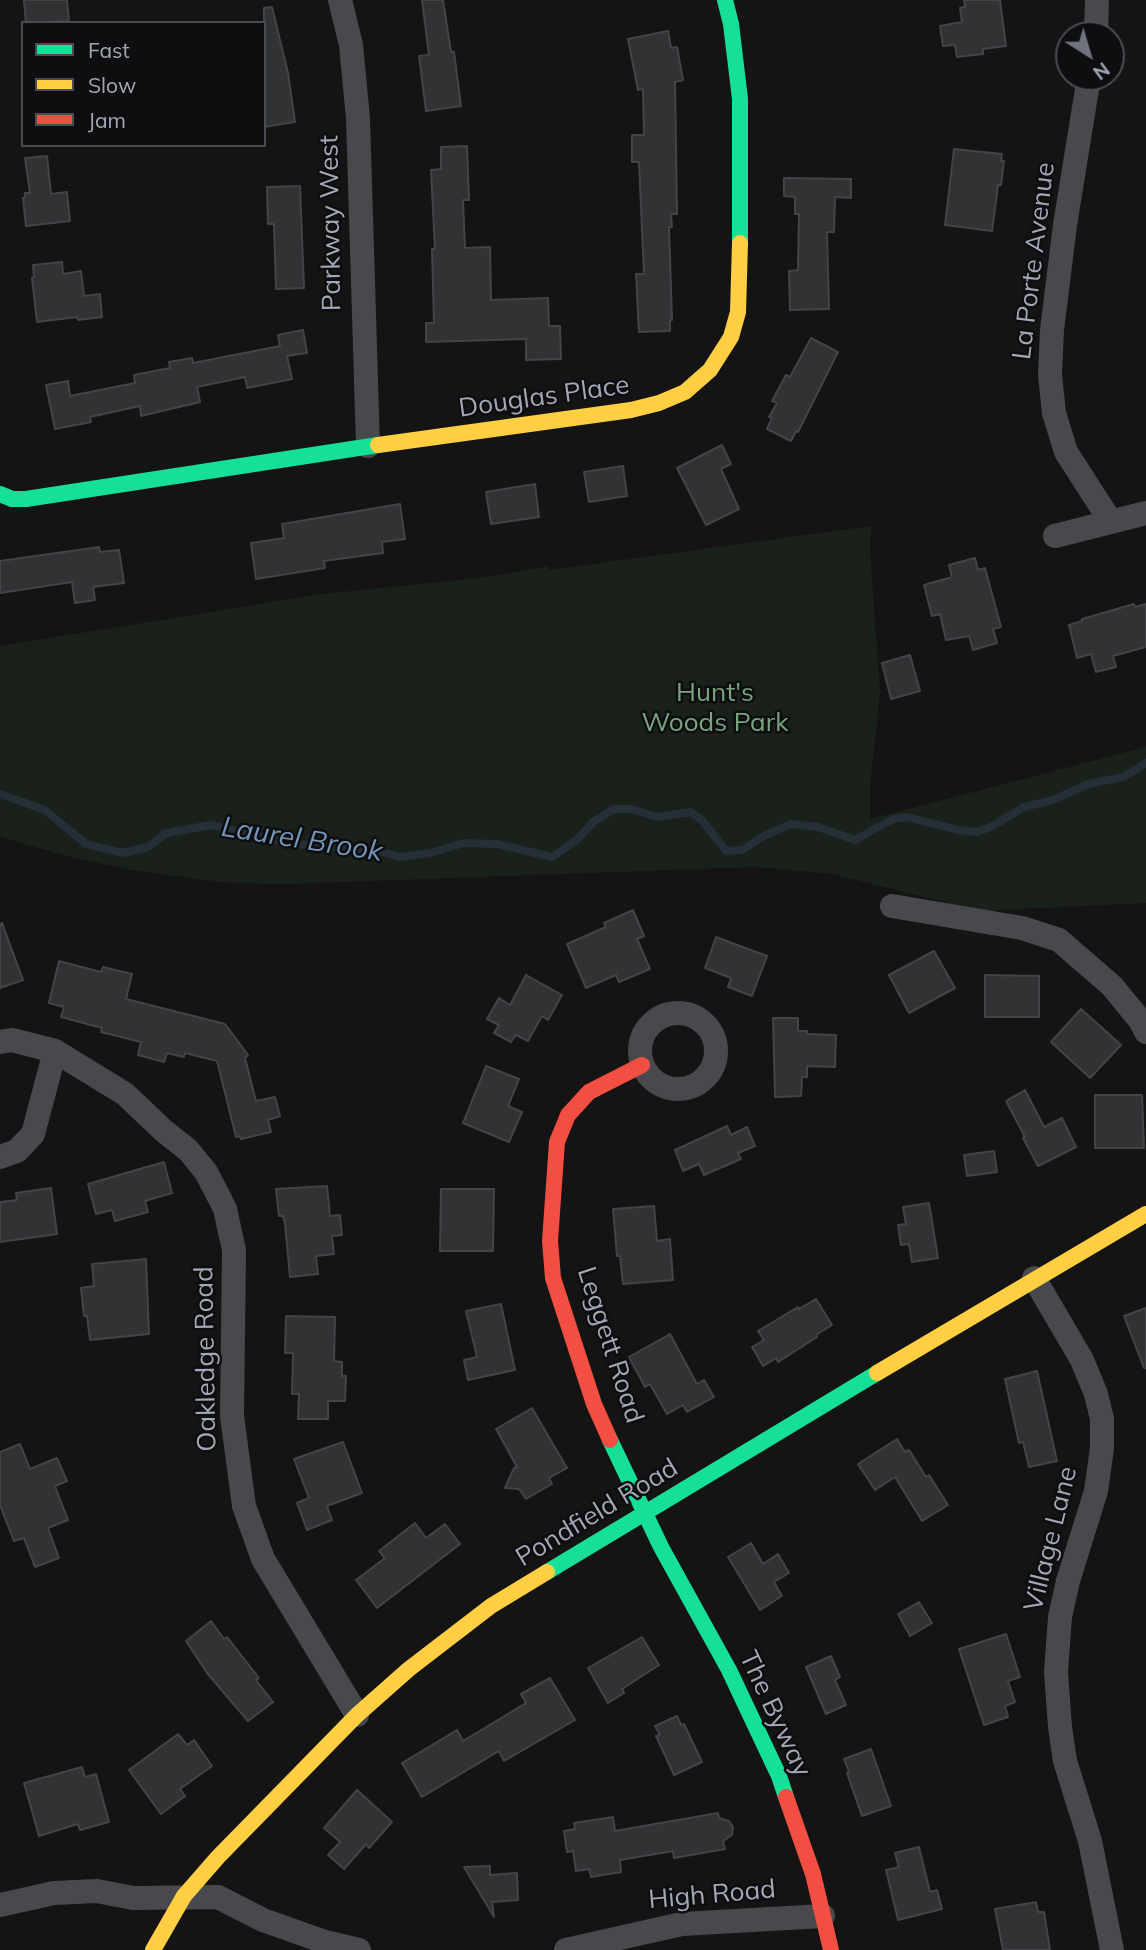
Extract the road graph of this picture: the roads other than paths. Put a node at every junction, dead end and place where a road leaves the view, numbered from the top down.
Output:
1 (340, 0) edge
2 (725, 0) edge
3 (1097, 0) edge
4 (1096, 21) edge
5 (1087, 91) edge
6 (368, 446) junction
7 (0, 494) edge
8 (1146, 513) edge
9 (1111, 522) junction
10 (1055, 536) dead end
11 (892, 906) dead end
12 (1146, 1032) edge
13 (0, 1042) edge
14 (55, 1051) junction
15 (642, 1065) dead end
16 (0, 1157) edge
17 (1146, 1213) edge
18 (1034, 1279) junction
19 (644, 1511) junction
20 (357, 1715) junction
21 (184, 1896) junction
22 (0, 1905) edge
23 (823, 1916) junction
24 (153, 1950) edge
25 (359, 1950) edge
26 (566, 1950) edge
27 (831, 1950) edge
28 (1111, 1950) edge

1 - 6 street, Parkway West
2 - 6 street, Douglas Place
3 - 4 street
5 - 9 street, La Porte Avenue
6 - 7 street, Douglas Place
8 - 9 street
9 - 10 street
11 - 12 street
13 - 14 street, Oakledge Road
14 - 16 street
14 - 20 street, Oakledge Road
15 - 19 street, Leggett Road
17 - 18 street, Pondfield Road
18 - 19 street, Pondfield Road
18 - 28 street, Village Lane
19 - 20 street, Pondfield Road
19 - 23 street, The Byway
20 - 21 street, Pondfield Road
21 - 22 street
21 - 24 street, Pondfield Road
21 - 25 street
23 - 26 street, High Road
23 - 27 street, The Byway

